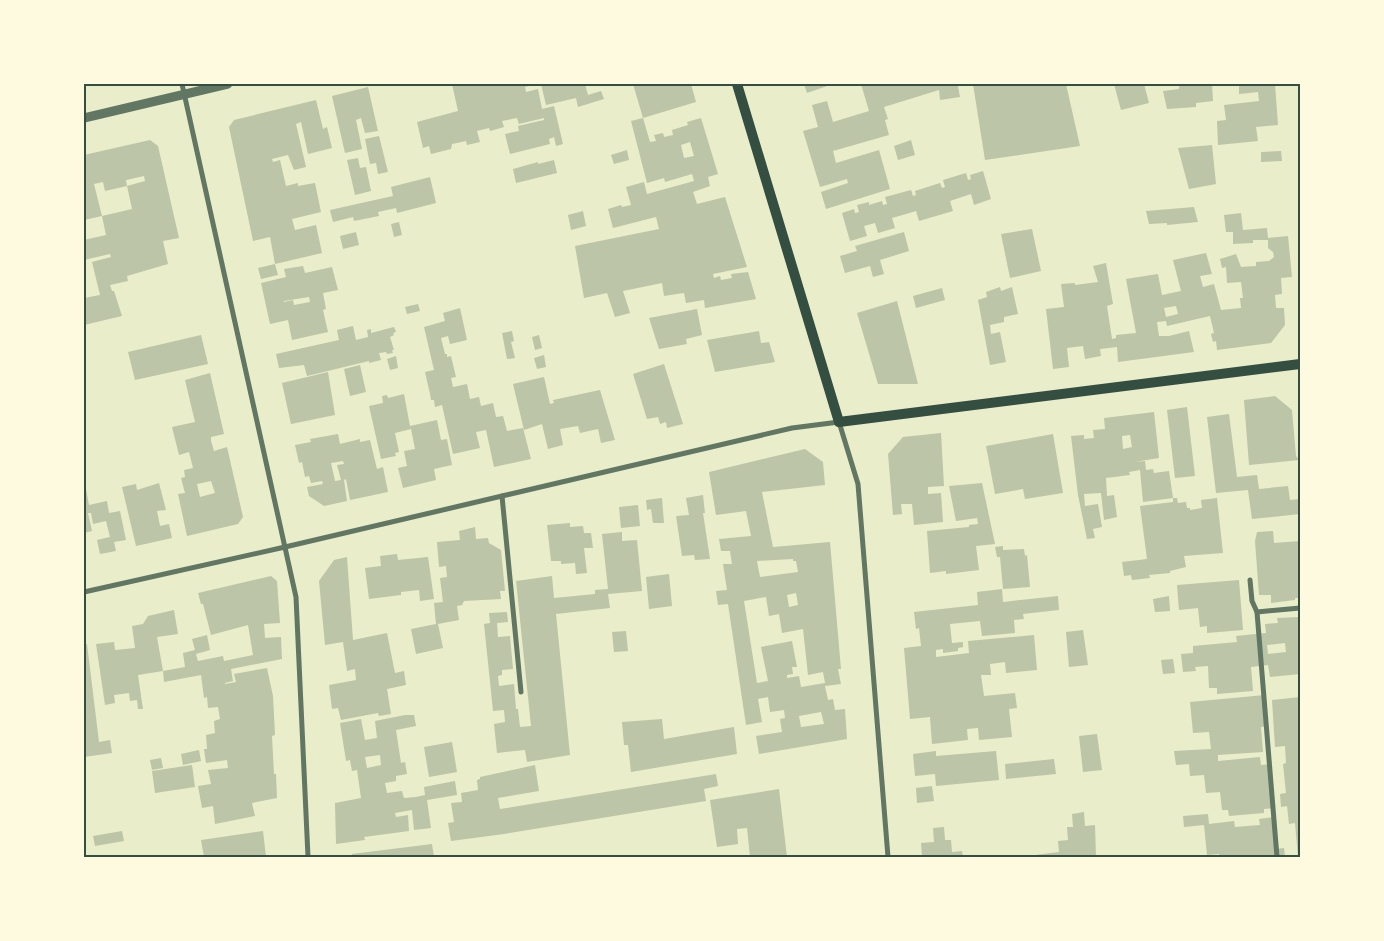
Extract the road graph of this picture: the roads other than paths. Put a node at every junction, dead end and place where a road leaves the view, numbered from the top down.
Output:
1 (182, 84) edge
2 (228, 84) edge
3 (737, 84) edge
4 (184, 94) junction
5 (84, 118) edge
6 (1300, 364) edge
7 (839, 422) junction
8 (502, 496) junction
9 (285, 547) junction
10 (1250, 580) dead end
11 (84, 592) edge
12 (1300, 608) edge
13 (1257, 612) junction
14 (521, 692) dead end
15 (308, 857) edge
16 (888, 857) edge
17 (1277, 857) edge

1 - 4 street
2 - 4 street
3 - 7 main road
4 - 5 street
4 - 9 street
6 - 7 main road
7 - 8 street
7 - 16 street
8 - 9 street
8 - 14 street
9 - 11 street
9 - 15 street
10 - 13 street
12 - 13 street
13 - 17 street

